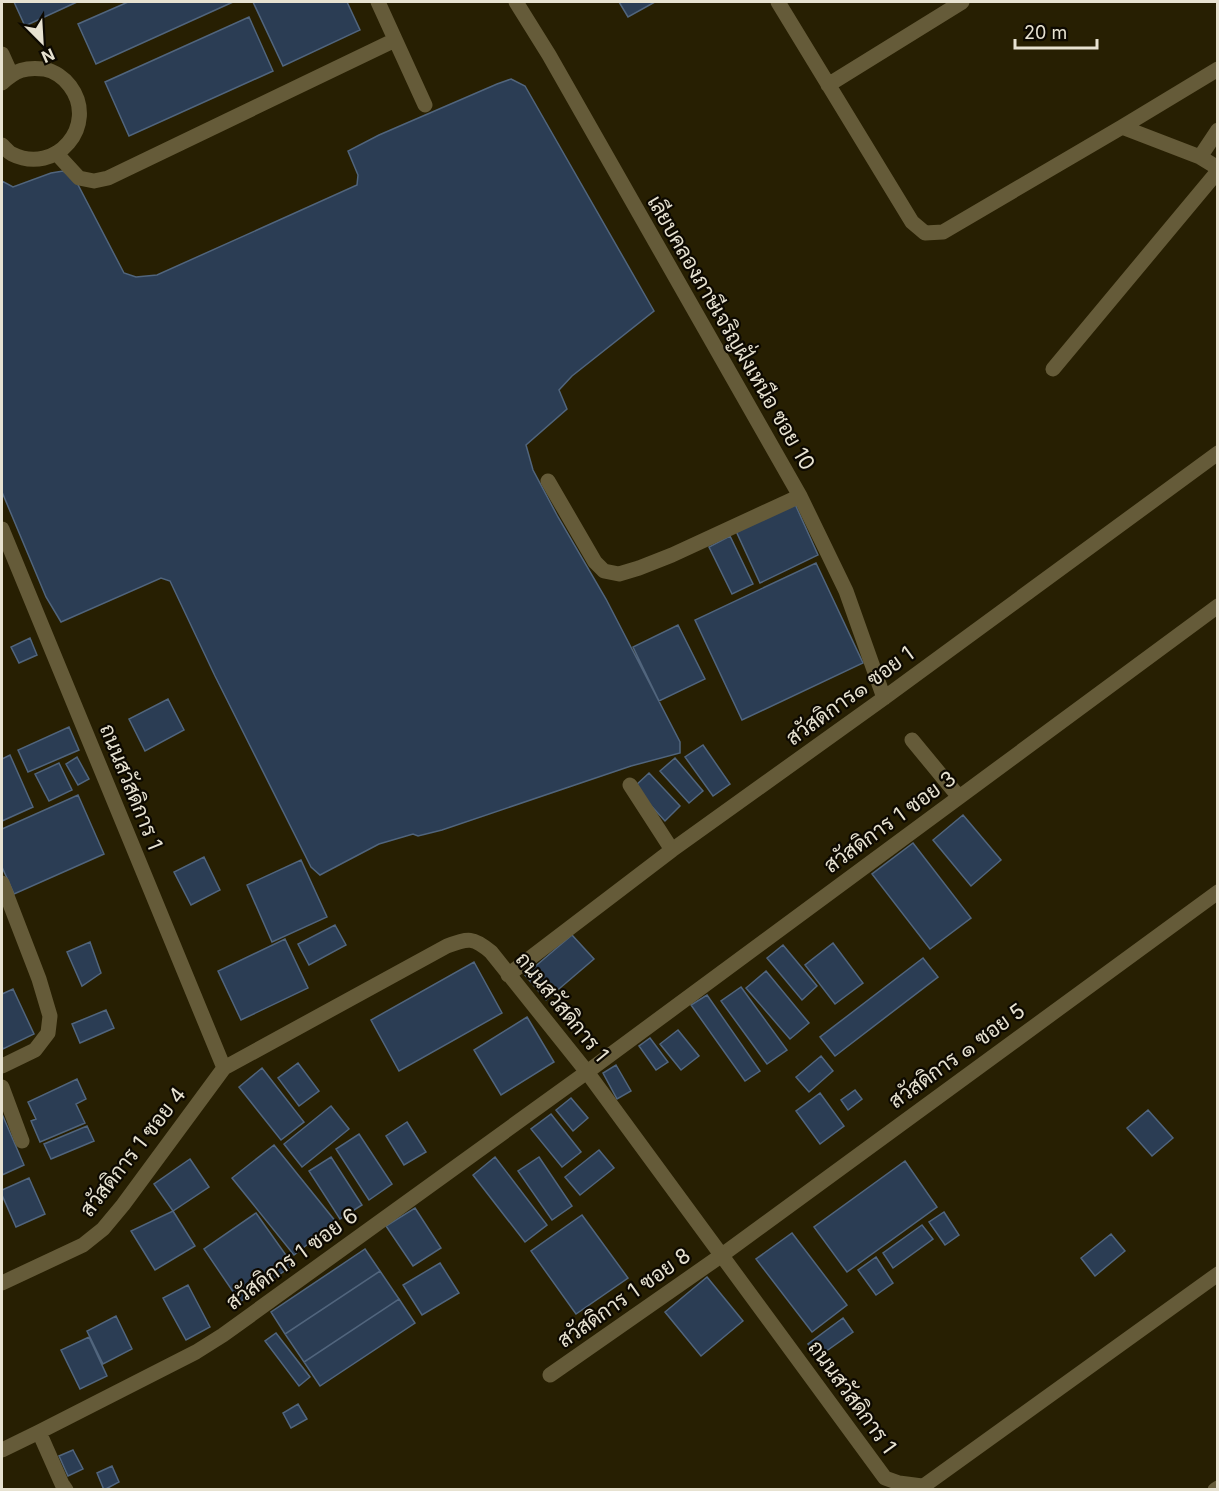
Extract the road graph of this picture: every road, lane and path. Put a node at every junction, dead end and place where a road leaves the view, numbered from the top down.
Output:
1 (378, 2) edge
2 (516, 2) edge
3 (778, 2) edge
4 (962, 2) edge
5 (395, 40) junction
6 (2, 54) edge
7 (1218, 69) edge
8 (6, 78) edge
9 (828, 85) junction
10 (425, 105) dead end
11 (1122, 127) junction
12 (1218, 130) edge
13 (2, 146) edge
14 (56, 153) junction
15 (1200, 158) junction
16 (1218, 169) edge
17 (1053, 369) dead end
18 (1218, 453) edge
19 (548, 481) dead end
20 (800, 496) junction
21 (2, 529) edge
22 (1218, 606) edge
23 (884, 698) junction
24 (912, 740) dead end
25 (630, 785) dead end
26 (959, 797) junction
27 (672, 850) junction
28 (2, 883) edge
29 (1218, 892) edge
30 (508, 975) junction
31 (2, 1066) edge
32 (224, 1068) junction
33 (587, 1072) junction
34 (2, 1087) edge
35 (22, 1142) dead end
36 (722, 1255) junction
37 (1218, 1274) edge
38 (2, 1283) edge
39 (550, 1375) dead end
40 (39, 1432) junction
41 (2, 1449) edge
42 (920, 1488) edge
43 (66, 1490) edge

1 - 5 street
2 - 20 street, เลียบคลองภาษีเจริญฝั่งเหนือ ซอย 10
3 - 9 street
4 - 9 street
5 - 10 street
5 - 14 street
6 - 8 street
7 - 11 street
8 - 14 street
9 - 11 street
11 - 15 street
12 - 15 street
13 - 14 street
15 - 16 street
16 - 17 street
18 - 23 street, สวัสดิการ๑ ซอย 1
19 - 20 street
20 - 23 street, เลียบคลองภาษีเจริญฝั่งเหนือ ซอย 10
21 - 32 street, ถนนสวัสดิการ 1
22 - 26 street, สวัสดิการ 1 ซอย 3
23 - 27 street, สวัสดิการ๑ ซอย 1
24 - 26 street
25 - 27 street
26 - 33 street, สวัสดิการ 1 ซอย 3
27 - 30 street, สวัสดิการ๑ ซอย 1
28 - 31 street
29 - 36 street, สวัสดิการ ๑ ซอย 5
30 - 32 street, ถนนสวัสดิการ 1
30 - 33 street, ถนนสวัสดิการ 1
32 - 38 street, สวัสดิการ 1 ซอย 4
33 - 36 street, ถนนสวัสดิการ 1
33 - 40 street, สวัสดิการ 1 ซอย 6
34 - 35 street
36 - 39 street, สวัสดิการ 1 ซอย 8
36 - 42 street, ถนนสวัสดิการ 1
37 - 42 street, ถนนสวัสดิการ 1
40 - 41 street, สวัสดิการ 1 ซอย 6
40 - 43 street

